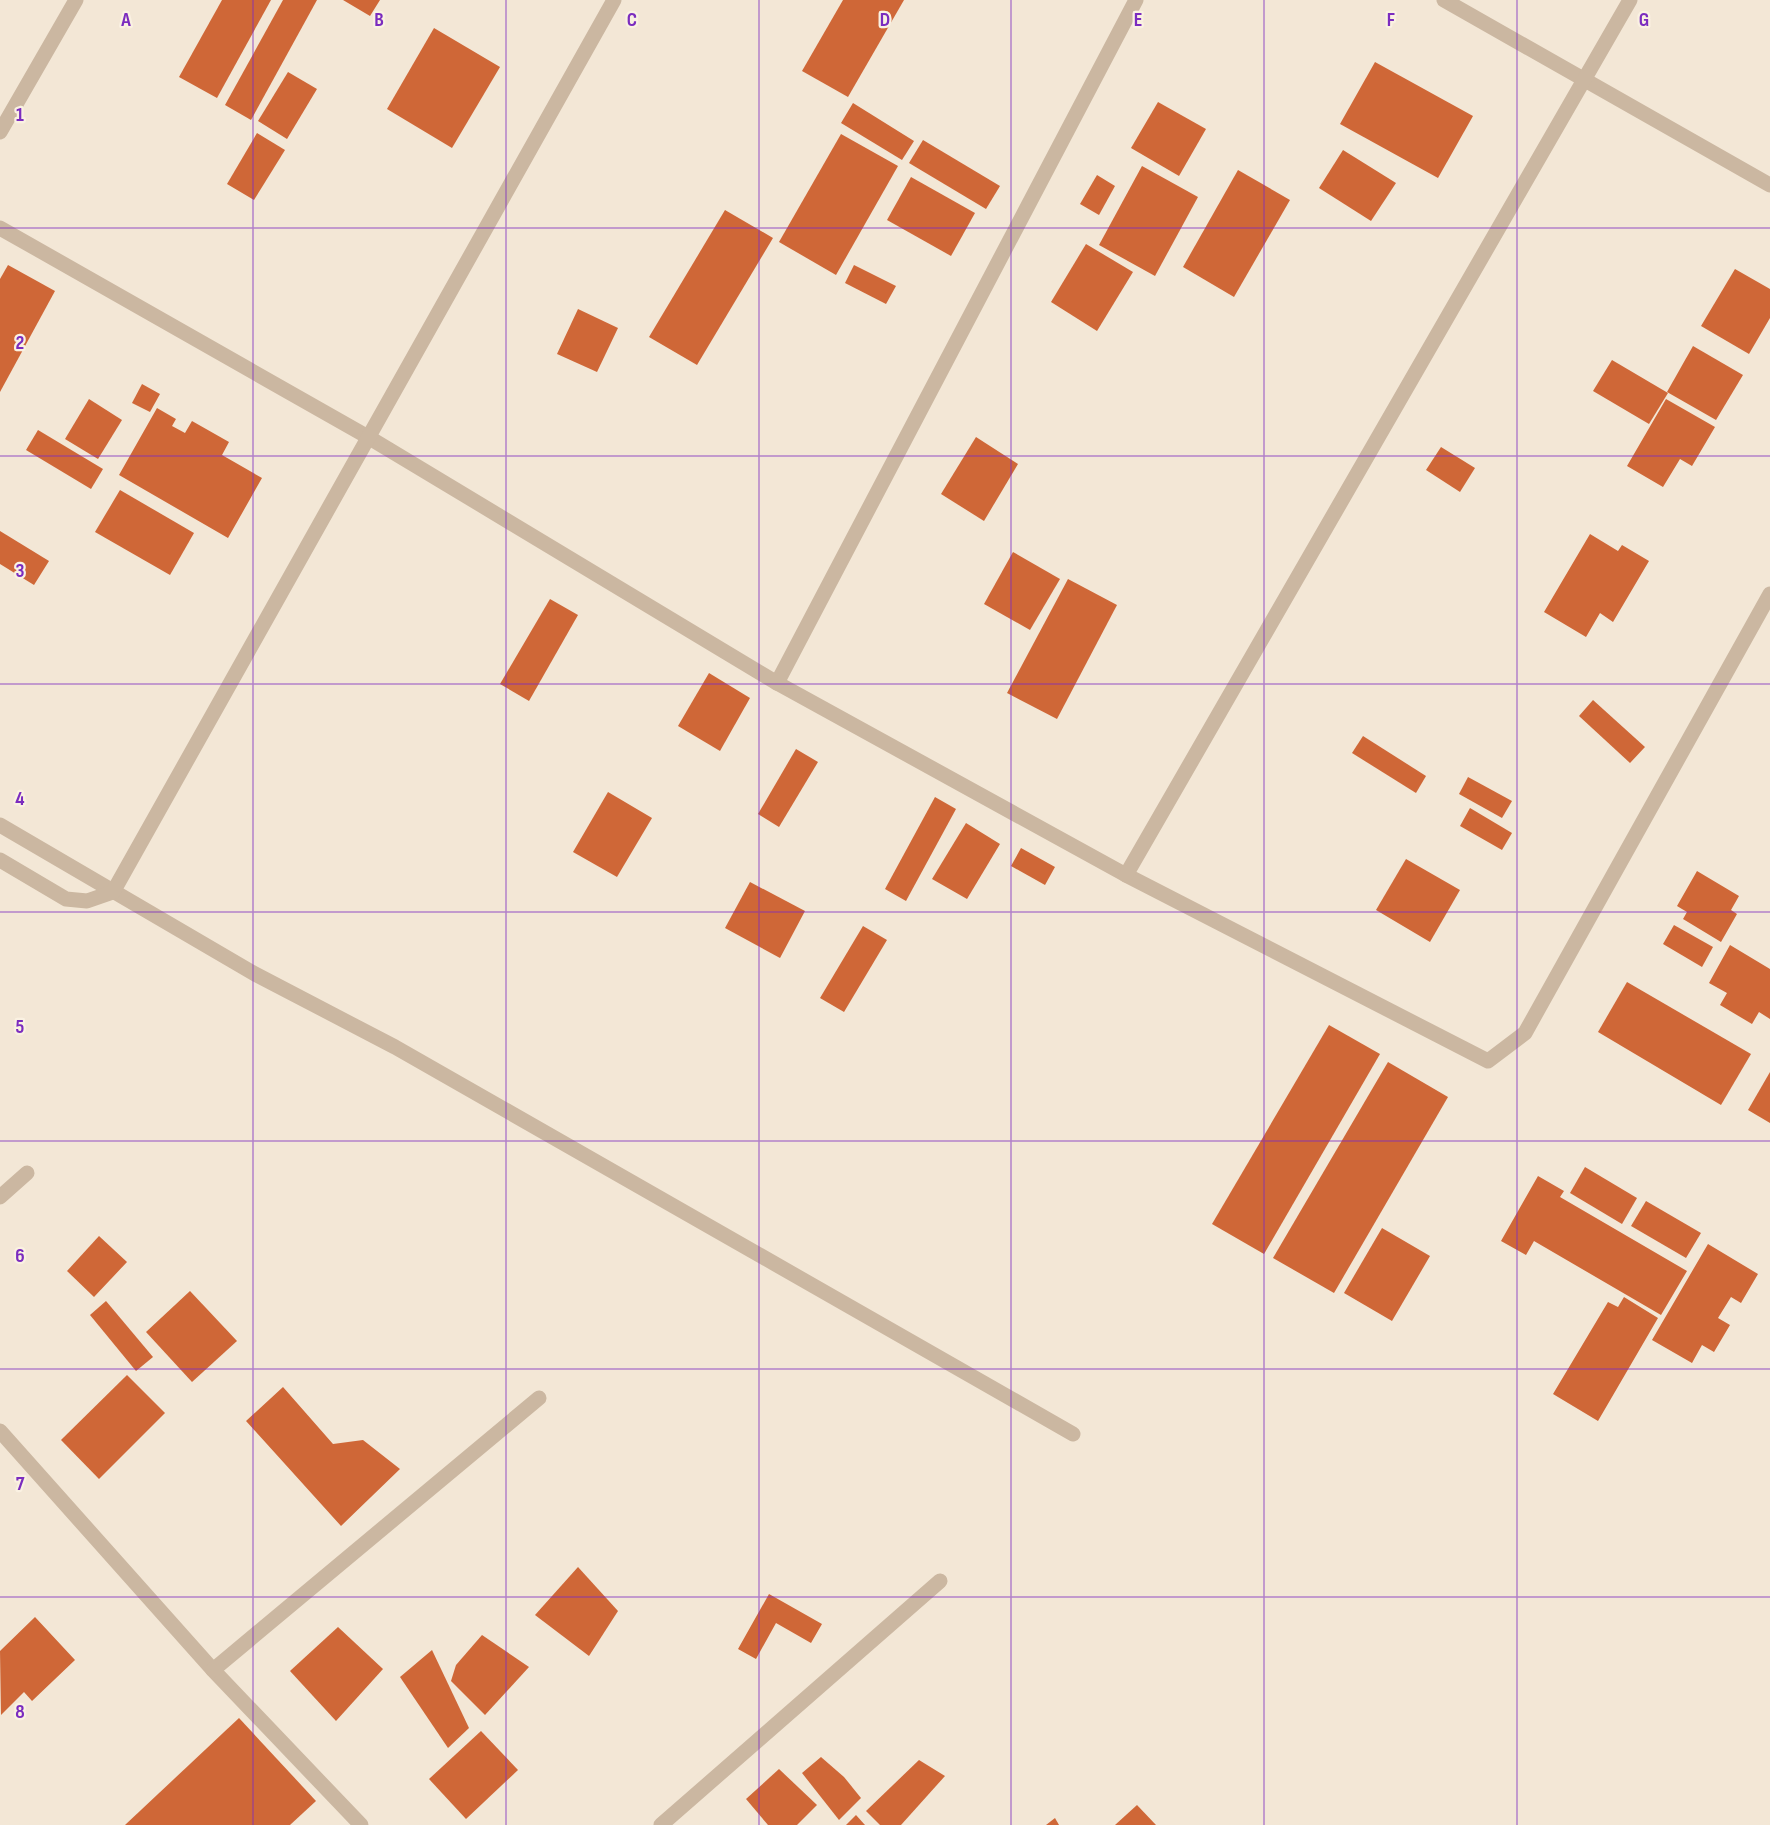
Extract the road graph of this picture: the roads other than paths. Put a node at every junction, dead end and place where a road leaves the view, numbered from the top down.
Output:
1 (76, 0) edge
2 (614, 0) edge
3 (1136, 0) edge
4 (1444, 0) edge
5 (1630, 0) edge
6 (1585, 80) junction
7 (0, 132) edge
8 (1770, 185) edge
9 (0, 228) edge
10 (368, 437) junction
11 (1770, 594) edge
12 (777, 683) junction
13 (0, 825) edge
14 (0, 860) edge
15 (1126, 875) junction
16 (113, 892) junction
17 (27, 1173) dead end
18 (0, 1197) edge
19 (539, 1398) dead end
20 (0, 1431) edge
21 (1072, 1434) dead end
22 (940, 1581) dead end
23 (213, 1670) junction
24 (361, 1825) edge
25 (661, 1825) edge

1 - 7 street
2 - 10 street
3 - 12 street
4 - 6 street
5 - 6 street
6 - 8 street
6 - 15 street
9 - 10 street
10 - 12 street
10 - 16 street
11 - 15 street
12 - 15 street
13 - 16 street
14 - 16 street
16 - 21 street
17 - 18 street
19 - 23 street
20 - 23 street
22 - 25 street
23 - 24 street

